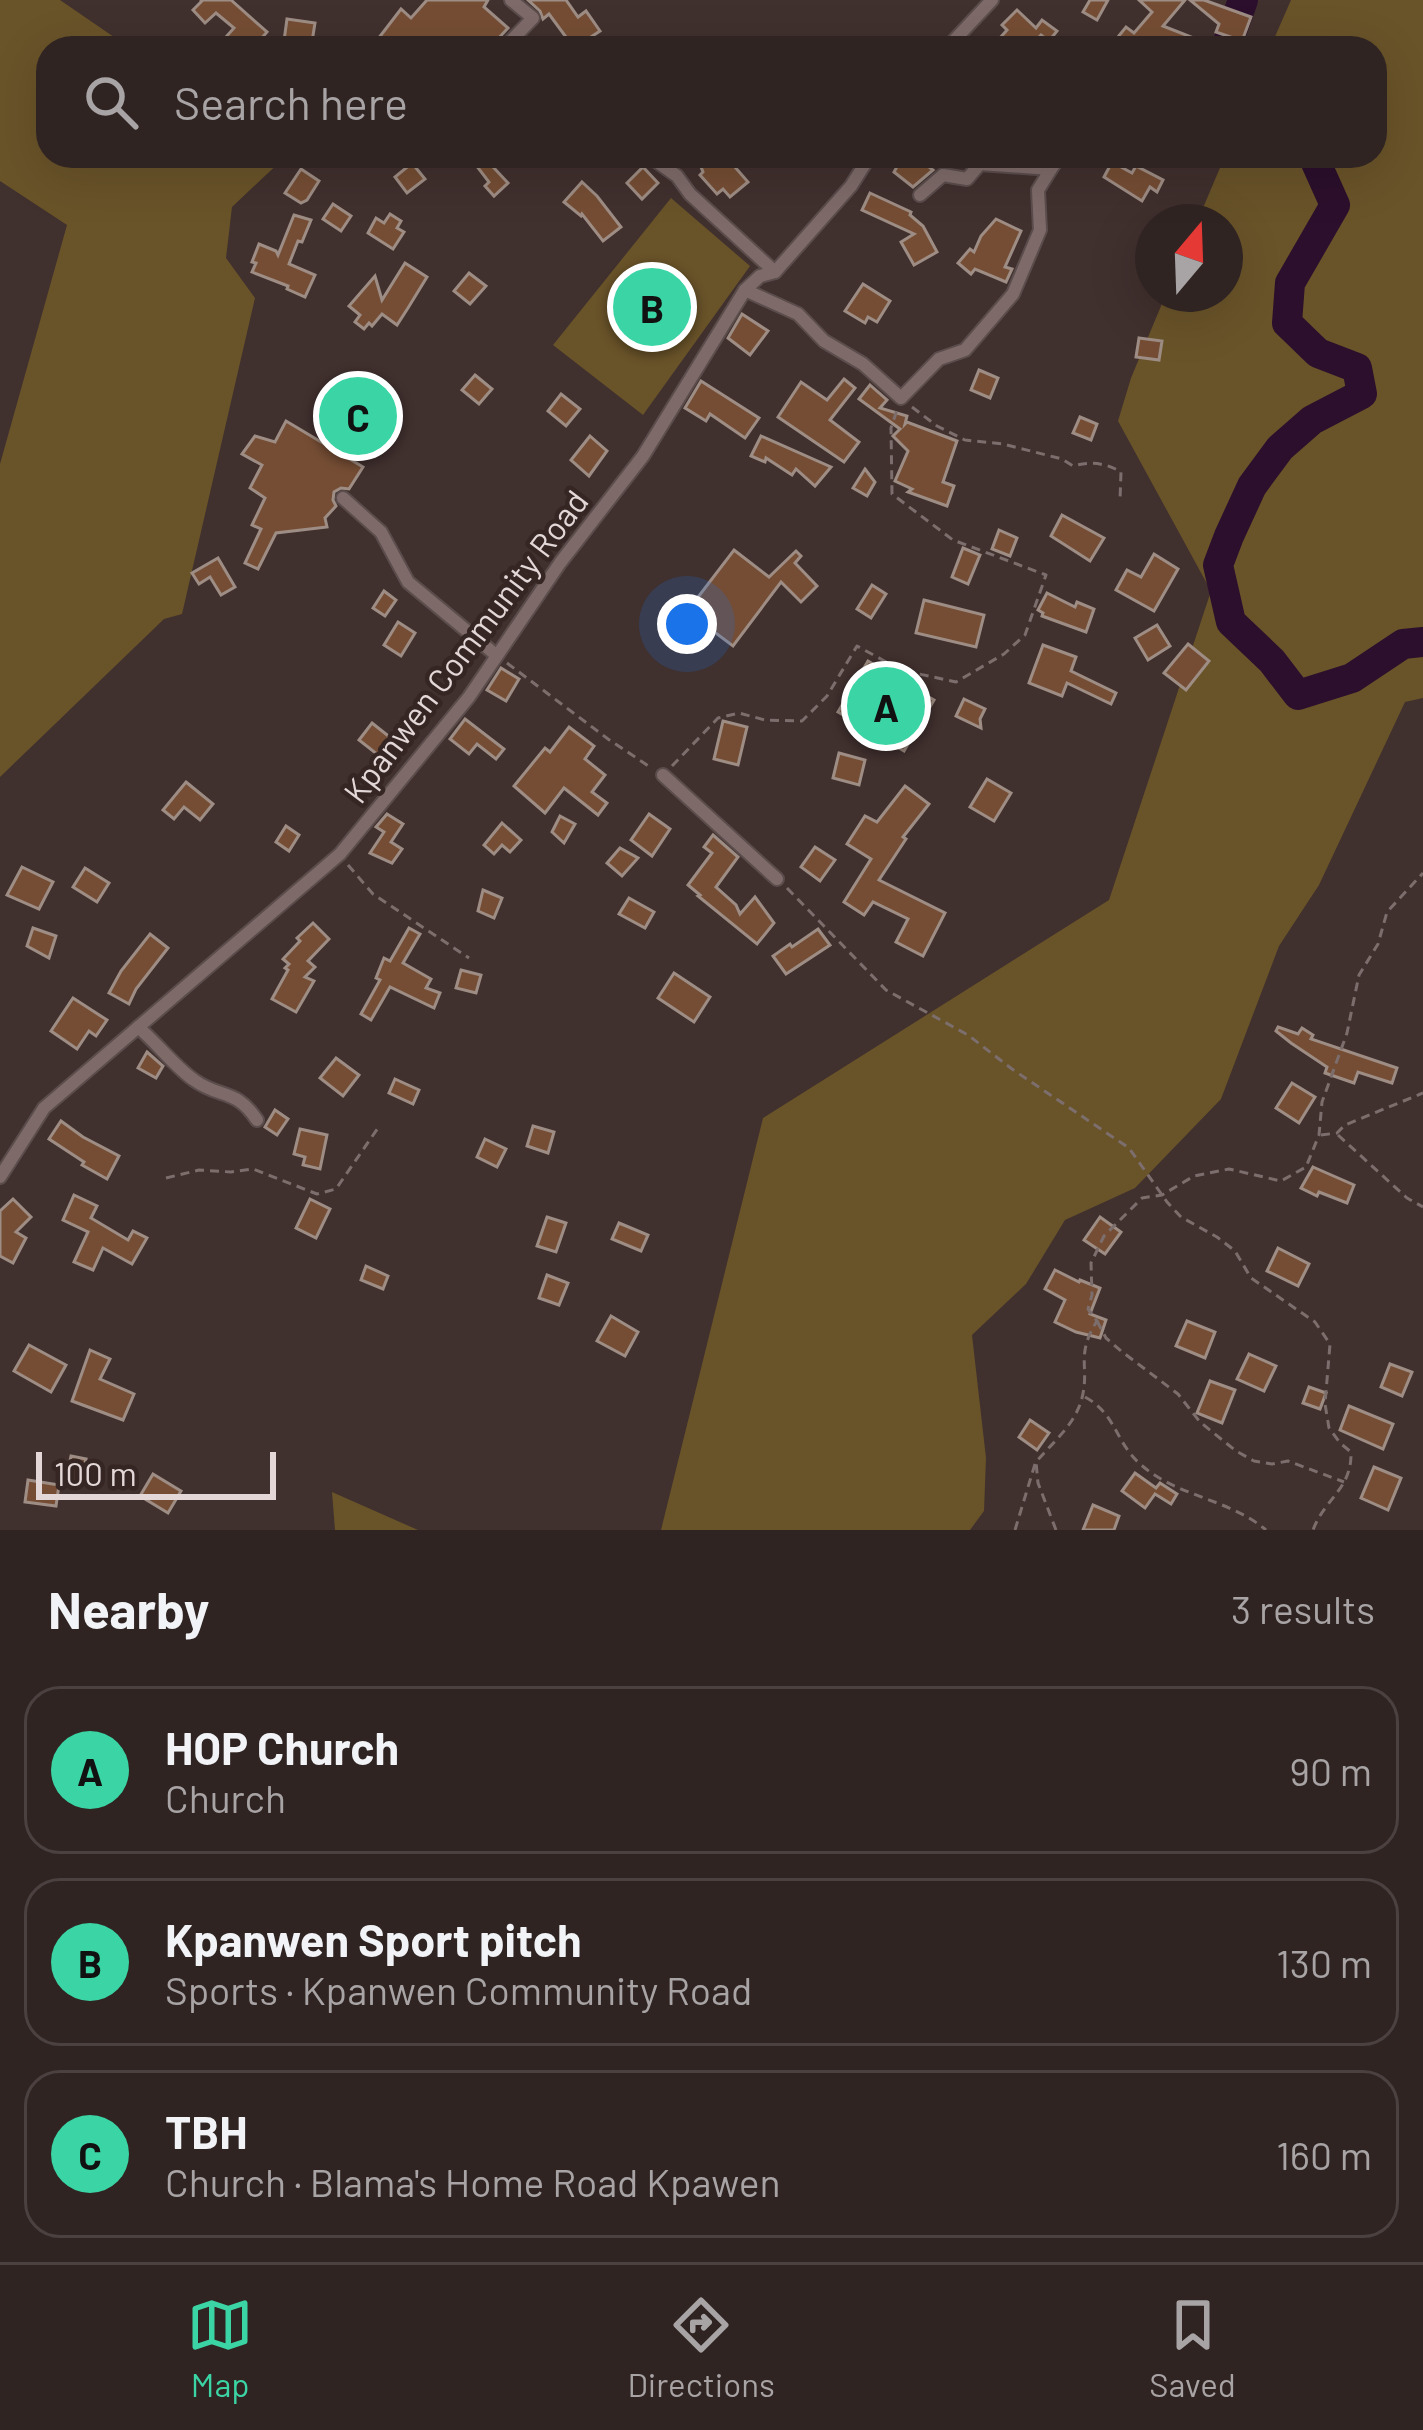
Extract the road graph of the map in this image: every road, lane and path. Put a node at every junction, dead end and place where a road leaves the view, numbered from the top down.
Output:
1 (511, 0) edge
2 (992, 0) edge
3 (516, 36) edge
4 (958, 36) edge
5 (666, 168) edge
6 (862, 168) edge
7 (977, 168) edge
8 (1038, 168) edge
9 (1052, 169) joint
10 (920, 195) dead end
11 (775, 272) junction
12 (746, 290) junction
13 (901, 398) junction
14 (343, 497) dead end
15 (1120, 500) dead end
16 (496, 655) junction
17 (663, 775) junction
18 (340, 854) junction
19 (1423, 873) edge
20 (777, 878) joint
21 (469, 958) dead end
22 (138, 1027) junction
23 (1423, 1093) edge
24 (257, 1120) dead end
25 (380, 1125) dead end
26 (1336, 1133) junction
27 (1319, 1135) junction
28 (0, 1177) edge
29 (166, 1178) dead end
30 (1162, 1195) junction
31 (1423, 1207) edge
32 (1096, 1321) junction
33 (1083, 1396) junction
34 (1036, 1462) junction
35 (1346, 1483) junction
36 (1015, 1530) edge
37 (1057, 1530) edge
38 (1266, 1530) edge
39 (1313, 1530) edge

1 - 3 street
2 - 4 street
5 - 11 street
6 - 11 street, Kpanwen Community Road
7 - 10 street
8 - 9 street
9 - 13 street
11 - 12 street, Kpanwen Community Road
12 - 13 street
12 - 16 street, Kpanwen Community Road
13 - 15 path
13 - 17 path
14 - 16 street
16 - 17 path
16 - 18 street, Kpanwen Community Road
17 - 20 street
18 - 21 path
18 - 22 street, Kpanwen Community Road
19 - 27 path
20 - 30 path
22 - 24 street
22 - 28 street, Kpanwen Community Road
23 - 26 path
25 - 29 path
26 - 27 path
26 - 31 path
27 - 30 path
30 - 32 path
30 - 35 path
32 - 33 path
32 - 35 path
33 - 34 path
33 - 38 path
34 - 36 path
34 - 37 path
35 - 39 path

